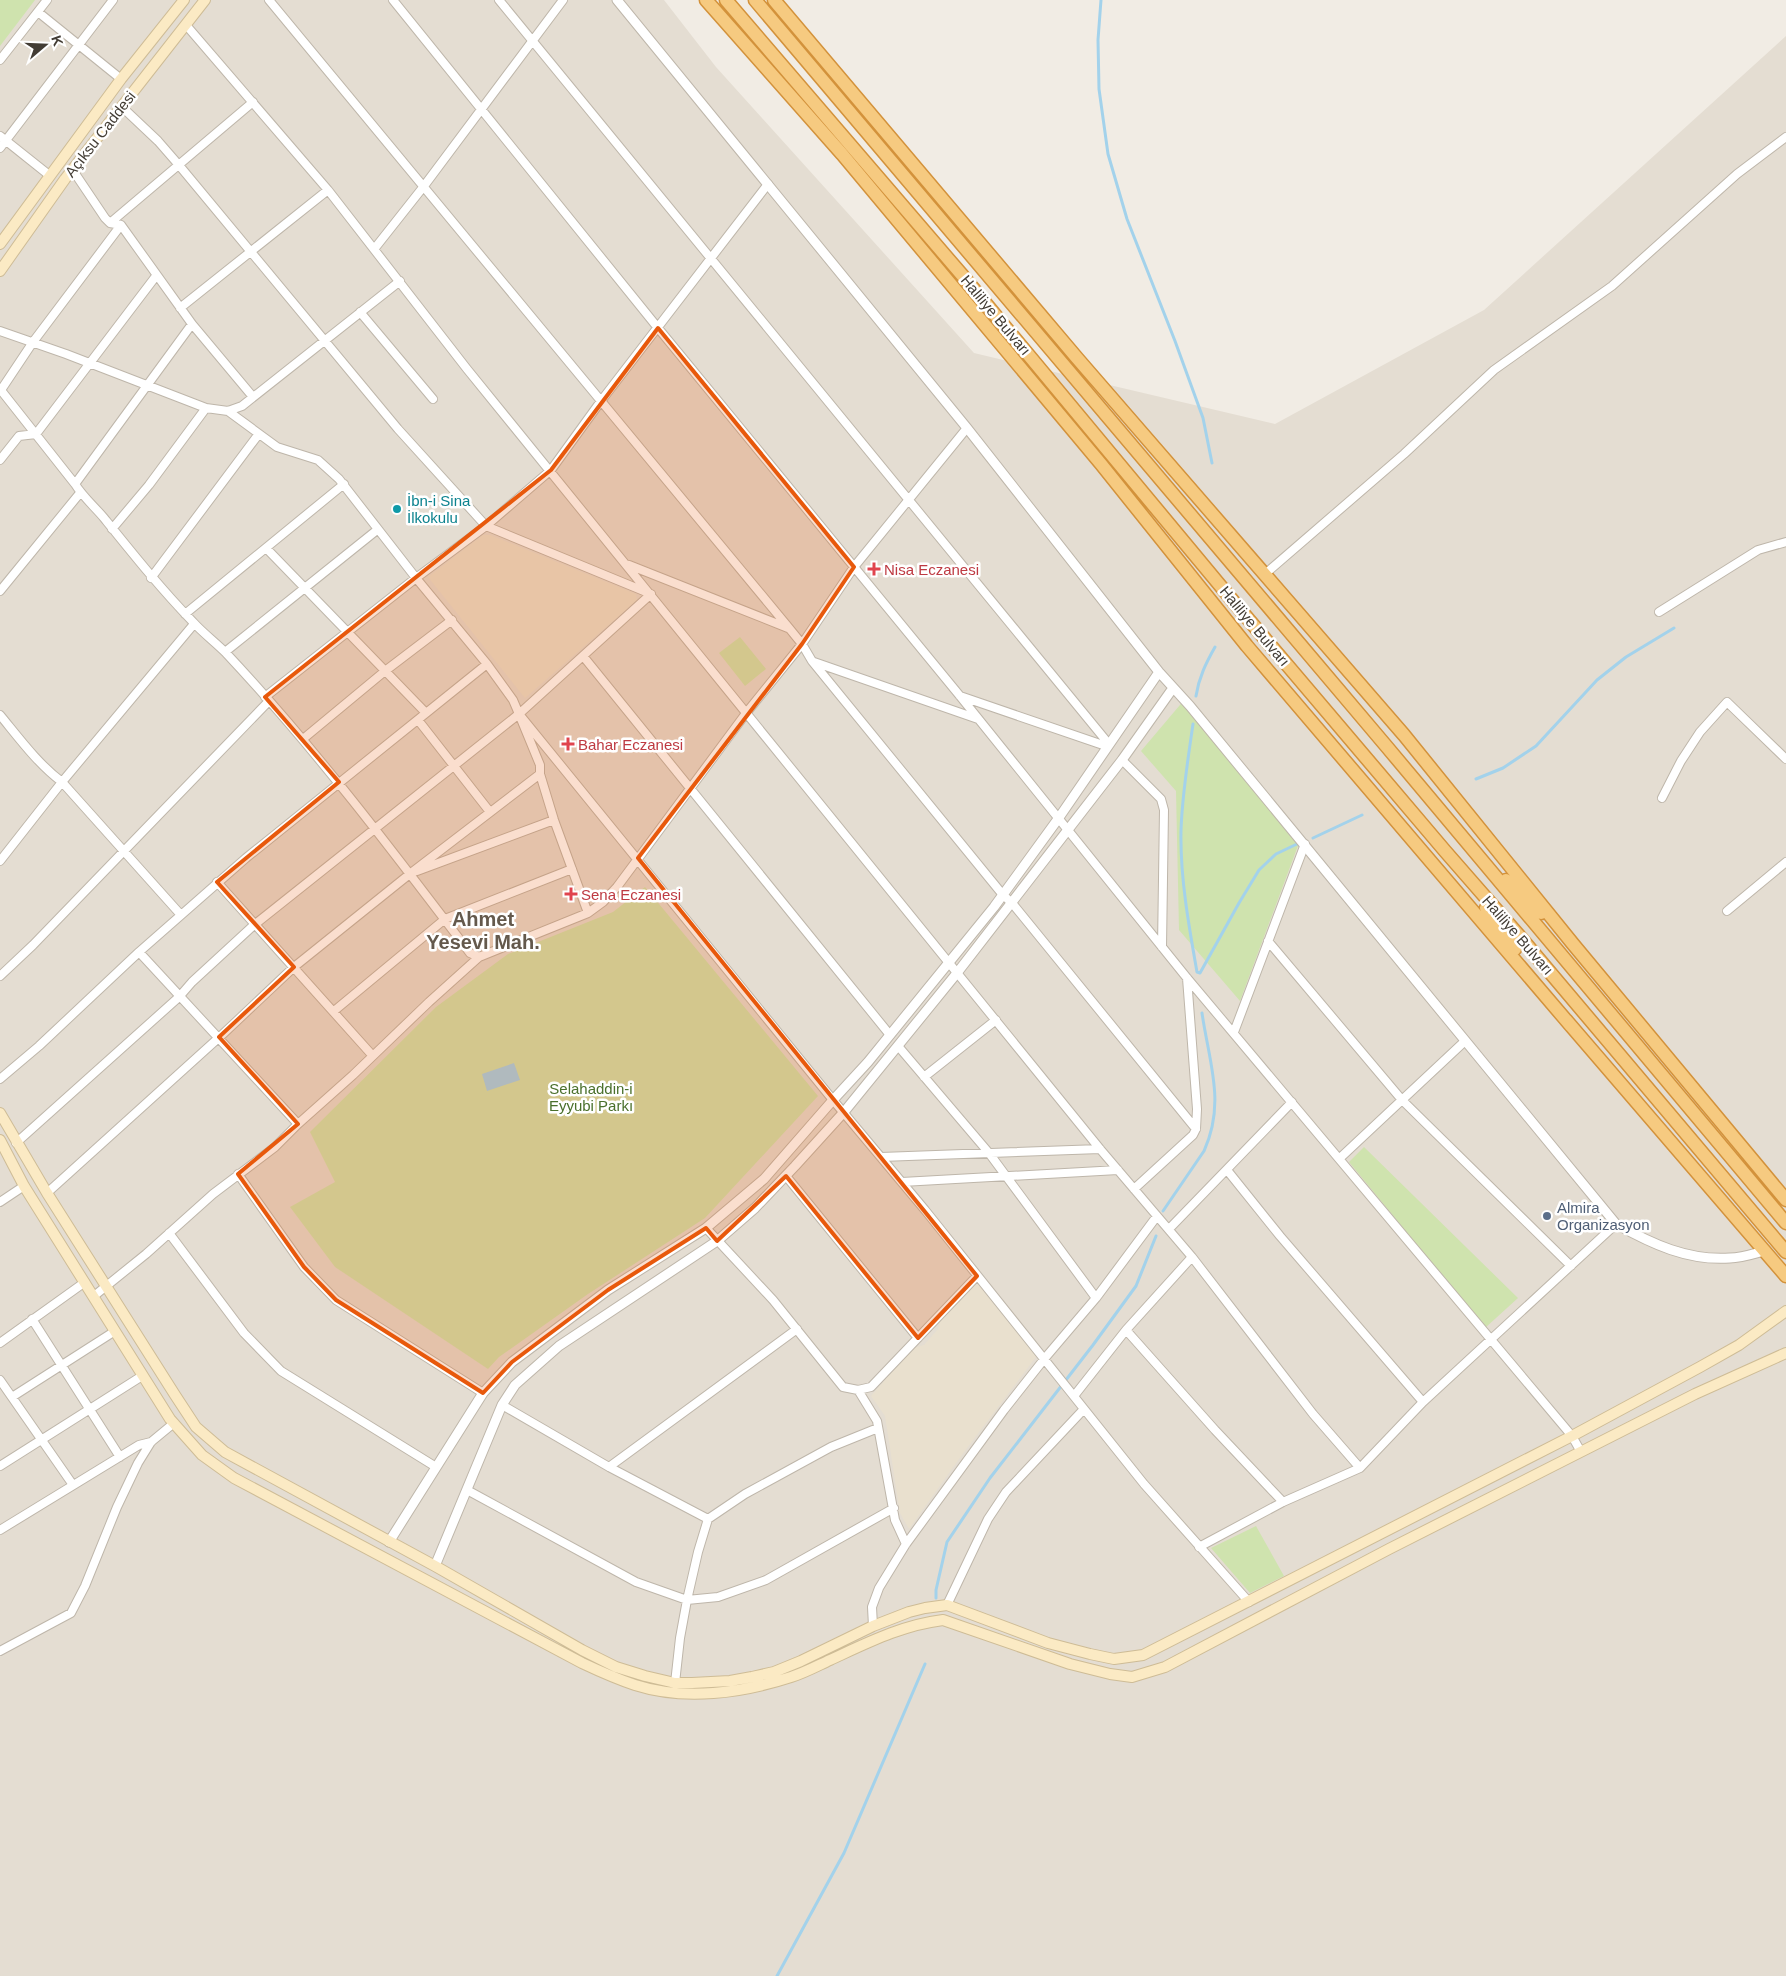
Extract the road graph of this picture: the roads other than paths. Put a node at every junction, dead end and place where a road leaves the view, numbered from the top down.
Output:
1 (47, 0) edge
2 (113, 0) edge
3 (184, 0) edge
4 (206, 0) edge
5 (269, 0) edge
6 (393, 0) edge
7 (500, 0) edge
8 (563, 0) edge
9 (617, 0) edge
10 (706, 0) edge
11 (726, 0) edge
12 (755, 0) edge
13 (774, 0) edge
14 (38, 12) junction
15 (186, 25) junction
16 (532, 41) junction
17 (78, 44) junction
18 (0, 60) edge
19 (121, 79) junction
20 (253, 102) junction
21 (122, 106) junction
22 (481, 110) junction
23 (1786, 137) edge
24 (3, 138) edge
25 (0, 148) edge
26 (178, 164) junction
27 (72, 169) junction
28 (49, 175) junction
29 (768, 184) junction
30 (424, 186) junction
31 (328, 190) junction
32 (110, 223) junction
33 (121, 225) junction
34 (0, 244) edge
35 (374, 248) junction
36 (252, 252) junction
37 (711, 257) junction
38 (0, 271) edge
39 (156, 276) junction
40 (400, 281) junction
41 (180, 308) junction
42 (360, 312) junction
43 (192, 324) junction
44 (658, 328) junction
45 (0, 331) edge
46 (324, 340) junction
47 (33, 342) junction
48 (90, 364) junction
49 (148, 386) junction
50 (0, 389) edge
51 (253, 397) junction
52 (432, 399) dead end
53 (600, 401) junction
54 (206, 408) junction
55 (228, 411) junction
56 (1132, 422) junction
57 (967, 428) junction
58 (36, 434) junction
59 (258, 434) junction
60 (0, 460) edge
61 (1102, 464) junction
62 (551, 470) junction
63 (75, 484) junction
64 (344, 484) junction
65 (80, 493) junction
66 (908, 500) junction
67 (486, 526) junction
68 (112, 529) junction
69 (377, 530) junction
70 (1786, 542) edge
71 (266, 548) junction
72 (627, 565) junction
73 (854, 567) junction
74 (1265, 574) junction
75 (151, 578) junction
76 (416, 578) junction
77 (305, 588) junction
78 (0, 591) edge
79 (1254, 591) junction
80 (651, 594) junction
81 (1238, 607) junction
82 (1659, 612) dead end
83 (185, 614) junction
84 (452, 620) junction
85 (194, 624) junction
86 (789, 628) junction
87 (347, 632) junction
88 (802, 644) junction
89 (225, 652) junction
90 (582, 656) junction
91 (812, 661) junction
92 (487, 664) junction
93 (385, 671) junction
94 (1158, 672) junction
95 (1173, 688) junction
96 (960, 696) junction
97 (266, 700) junction
98 (746, 712) junction
99 (426, 713) junction
100 (519, 714) junction
101 (1, 719) edge
102 (978, 719) junction
103 (418, 720) junction
104 (303, 739) junction
105 (1107, 745) junction
106 (1786, 759) edge
107 (1122, 760) junction
108 (454, 766) junction
109 (540, 774) junction
110 (62, 782) junction
111 (339, 782) junction
112 (692, 788) junction
113 (1662, 798) dead end
114 (490, 812) junction
115 (1058, 819) junction
116 (554, 820) junction
117 (373, 828) junction
118 (1068, 830) junction
119 (1464, 841) junction
120 (1305, 844) junction
121 (123, 851) junction
122 (1445, 851) junction
123 (638, 858) junction
124 (0, 861) edge
125 (1786, 862) edge
126 (572, 869) junction
127 (410, 873) junction
128 (217, 882) junction
129 (1003, 895) junction
130 (1012, 903) junction
131 (1727, 911) dead end
132 (588, 913) junction
133 (180, 915) junction
134 (445, 919) junction
135 (254, 925) junction
136 (1268, 941) junction
137 (1573, 944) junction
138 (1162, 947) junction
139 (139, 952) junction
140 (479, 957) junction
141 (950, 962) junction
142 (294, 967) junction
143 (957, 973) junction
144 (0, 976) edge
145 (1187, 978) junction
146 (179, 996) junction
147 (334, 1011) junction
148 (996, 1020) junction
149 (1571, 1026) junction
150 (1234, 1032) junction
151 (890, 1035) junction
152 (220, 1037) junction
153 (1465, 1042) junction
154 (898, 1046) junction
155 (372, 1055) junction
156 (924, 1077) junction
157 (0, 1079) edge
158 (833, 1100) junction
159 (1402, 1100) junction
160 (1292, 1102) junction
161 (0, 1112) edge
162 (844, 1112) junction
163 (298, 1124) junction
164 (1196, 1129) junction
165 (16, 1142) junction
166 (1, 1144) edge
167 (1100, 1149) junction
168 (989, 1153) junction
169 (881, 1157) junction
170 (1340, 1158) junction
171 (1118, 1170) junction
172 (1228, 1170) junction
173 (238, 1174) junction
174 (786, 1176) junction
175 (1006, 1176) junction
176 (902, 1182) junction
177 (24, 1186) junction
178 (1134, 1188) junction
179 (47, 1193) junction
180 (1786, 1200) edge
181 (0, 1202) edge
182 (1157, 1216) junction
183 (1786, 1223) edge
184 (1616, 1224) junction
185 (706, 1228) junction
186 (1169, 1229) junction
187 (169, 1233) junction
188 (717, 1241) junction
189 (1764, 1251) junction
190 (1786, 1252) edge
191 (1192, 1257) junction
192 (1571, 1266) junction
193 (977, 1276) junction
194 (1786, 1276) edge
195 (85, 1282) junction
196 (105, 1287) junction
197 (94, 1296) junction
198 (1096, 1298) junction
199 (1786, 1311) edge
200 (32, 1319) junction
201 (797, 1328) junction
202 (1126, 1330) junction
203 (115, 1331) junction
204 (918, 1338) junction
205 (1492, 1341) junction
206 (0, 1343) edge
207 (1786, 1353) edge
208 (1045, 1358) junction
209 (62, 1365) junction
210 (142, 1376) junction
211 (0, 1380) edge
212 (858, 1390) junction
213 (483, 1393) junction
214 (1071, 1393) junction
215 (12, 1397) junction
216 (1423, 1402) junction
217 (502, 1405) junction
218 (1084, 1409) junction
219 (90, 1410) junction
220 (174, 1424) junction
221 (878, 1428) junction
222 (1572, 1436) junction
223 (42, 1440) junction
224 (151, 1442) junction
225 (1581, 1452) junction
226 (120, 1456) junction
227 (0, 1466) edge
228 (436, 1466) junction
229 (608, 1467) junction
230 (1360, 1468) junction
231 (73, 1485) junction
232 (467, 1490) junction
233 (1283, 1502) junction
234 (894, 1508) junction
235 (708, 1519) junction
236 (0, 1530) edge
237 (389, 1542) junction
238 (906, 1544) junction
239 (1199, 1547) junction
240 (435, 1566) junction
241 (686, 1600) junction
242 (1249, 1602) junction
243 (947, 1605) junction
244 (873, 1626) junction
245 (0, 1651) edge
246 (675, 1683) junction

1 - 14 street
2 - 17 street
3 - 19 main road, Açıksu Caddesi
4 - 15 main road, Açıksu Caddesi
5 - 30 street
6 - 22 street
7 - 16 street
8 - 16 street
9 - 29 street
10 - 61 highway
11 - 81 highway, Haliliye Bulvarı
12 - 79 highway, Haliliye Bulvarı
13 - 56 highway
14 - 17 street
14 - 18 street
15 - 20 street
15 - 21 main road, Açıksu Caddesi
16 - 22 street
16 - 37 street
17 - 19 street
17 - 24 street
19 - 28 main road, Açıksu Caddesi
20 - 26 street
20 - 31 street
21 - 26 street
21 - 27 main road, Açıksu Caddesi
22 - 30 street
22 - 44 street
23 - 74 street
24 - 25 street
24 - 28 street
26 - 32 street
26 - 36 street
27 - 32 street
27 - 38 main road, Açıksu Caddesi
28 - 34 main road, Açıksu Caddesi
29 - 37 street
29 - 57 street
30 - 35 street
30 - 53 street
31 - 35 street
31 - 36 street
32 - 33 street
33 - 39 street
33 - 47 street
35 - 40 street
36 - 41 street
36 - 46 street
37 - 44 street
37 - 66 street
39 - 41 street
39 - 48 street
40 - 42 street
40 - 62 street
41 - 43 street
42 - 46 street
42 - 52 street
43 - 49 street
43 - 51 street
44 - 53 street
44 - 73 street
45 - 47 street
46 - 51 street
46 - 67 street
47 - 48 street
47 - 50 street
48 - 49 street
48 - 58 street
49 - 54 street
49 - 63 street
50 - 58 street
51 - 55 street
53 - 62 street
53 - 86 street
54 - 55 street
54 - 68 street
55 - 59 street
56 - 74 highway
56 - 79 highway
57 - 66 street
57 - 94 street
58 - 60 street
58 - 63 street
59 - 64 street
59 - 75 street
61 - 81 highway
61 - 149 highway
62 - 67 street
62 - 72 street
63 - 65 street
64 - 69 street
64 - 71 street
65 - 68 street
65 - 78 street
66 - 73 street
66 - 105 street
67 - 76 street
67 - 80 street
68 - 75 street
69 - 76 street
69 - 77 street
70 - 82 street
71 - 77 street
71 - 83 street
72 - 80 street
72 - 86 street
73 - 88 street
73 - 96 street
74 - 137 highway
75 - 83 street
76 - 84 street
76 - 87 street
77 - 87 street
77 - 89 street
79 - 119 highway, Haliliye Bulvarı
80 - 90 street
80 - 98 street
81 - 122 highway, Haliliye Bulvarı
83 - 85 street
84 - 92 street
84 - 93 street
85 - 89 street
85 - 110 street
86 - 88 street
87 - 93 street
87 - 97 street
88 - 91 street
88 - 98 street
89 - 97 street
90 - 100 street
90 - 112 street
91 - 102 street
91 - 129 street
92 - 99 street
92 - 100 street
93 - 99 street
93 - 104 street
94 - 95 street
94 - 105 street
95 - 107 street
95 - 120 street
96 - 102 street
96 - 105 street
97 - 104 street
97 - 121 street
98 - 112 street
98 - 141 street
99 - 103 street
100 - 108 street
100 - 109 street
100 - 123 street
101 - 110 street
102 - 115 street
103 - 108 street
103 - 111 street
104 - 111 street
105 - 115 street
106 - 113 street
107 - 118 street
107 - 138 street
108 - 114 street
108 - 117 street
109 - 114 street
109 - 116 street
110 - 121 street
110 - 124 street
111 - 117 street
111 - 128 street
112 - 123 street
112 - 151 street
114 - 127 street
115 - 118 street
115 - 129 street
116 - 126 street
116 - 127 street
117 - 127 street
117 - 135 street
118 - 130 street
118 - 138 street
119 - 137 highway
119 - 183 highway, Haliliye Bulvarı
120 - 136 street
120 - 153 street
121 - 133 street
121 - 144 street
122 - 149 highway
122 - 190 highway, Haliliye Bulvarı
123 - 132 street
123 - 158 street
125 - 131 street
126 - 132 street
126 - 134 street
127 - 134 street
127 - 142 street
128 - 133 street
128 - 135 street
129 - 130 street
129 - 141 street
130 - 143 street
130 - 164 street
132 - 140 street
133 - 139 street
134 - 140 street
134 - 147 street
135 - 142 street
135 - 146 street
136 - 150 street
136 - 159 street
137 - 180 highway
138 - 145 street
139 - 146 street
139 - 157 street
140 - 155 street
141 - 143 street
141 - 151 street
142 - 147 street
142 - 152 street
143 - 148 street
143 - 154 street
145 - 150 street
145 - 164 street
146 - 152 street
146 - 165 street
147 - 155 street
148 - 156 street
148 - 167 street
149 - 189 highway
150 - 160 street
151 - 158 street
152 - 163 street
152 - 179 street
153 - 159 street
153 - 184 street
154 - 156 street
154 - 162 street
155 - 163 street
156 - 168 street
158 - 162 street
158 - 185 street
159 - 170 street
159 - 192 street
160 - 170 street
160 - 172 street
161 - 165 main road
162 - 169 street
162 - 174 street
163 - 173 street
164 - 178 street
165 - 179 main road
166 - 177 main road
167 - 168 street
167 - 171 street
168 - 169 street
168 - 175 street
169 - 176 street
170 - 205 street
171 - 175 street
171 - 178 street
172 - 186 street
172 - 216 street
173 - 187 street
173 - 213 street
174 - 188 street
174 - 204 street
175 - 176 street
175 - 198 street
176 - 193 street
177 - 181 street
177 - 195 main road
178 - 182 street
179 - 196 main road
182 - 186 street
182 - 198 street
184 - 189 street
184 - 192 street
185 - 188 street
185 - 213 street
186 - 191 street
187 - 196 street
187 - 228 street
188 - 201 street
188 - 217 street
189 - 194 highway
191 - 202 street
191 - 230 street
192 - 205 street
193 - 204 street
193 - 208 street
195 - 197 main road
195 - 200 street
196 - 197 street
196 - 237 main road
197 - 203 main road
198 - 208 street
199 - 222 main road
200 - 206 street
200 - 209 street
201 - 212 street
201 - 229 street
202 - 214 street
202 - 233 street
203 - 209 street
203 - 210 main road
204 - 212 street
205 - 216 street
205 - 222 street
207 - 225 main road
208 - 214 street
208 - 238 street
209 - 215 street
209 - 219 street
210 - 219 street
210 - 220 main road
211 - 215 street
212 - 221 street
213 - 228 street
214 - 218 street
215 - 223 street
216 - 230 street
217 - 229 street
217 - 232 street
218 - 239 street
218 - 243 street
219 - 223 street
219 - 226 street
220 - 224 street
220 - 225 main road
221 - 234 street
221 - 235 street
222 - 225 street
222 - 242 main road
223 - 227 street
223 - 231 street
224 - 226 street
224 - 245 street
226 - 231 street
228 - 237 street
229 - 235 street
230 - 233 street
231 - 236 street
232 - 240 street
232 - 241 street
233 - 239 street
234 - 238 street
234 - 241 street
235 - 241 street
237 - 240 main road
238 - 244 street
239 - 242 street
240 - 246 main road
241 - 246 street
242 - 243 main road
243 - 244 main road
244 - 246 main road

